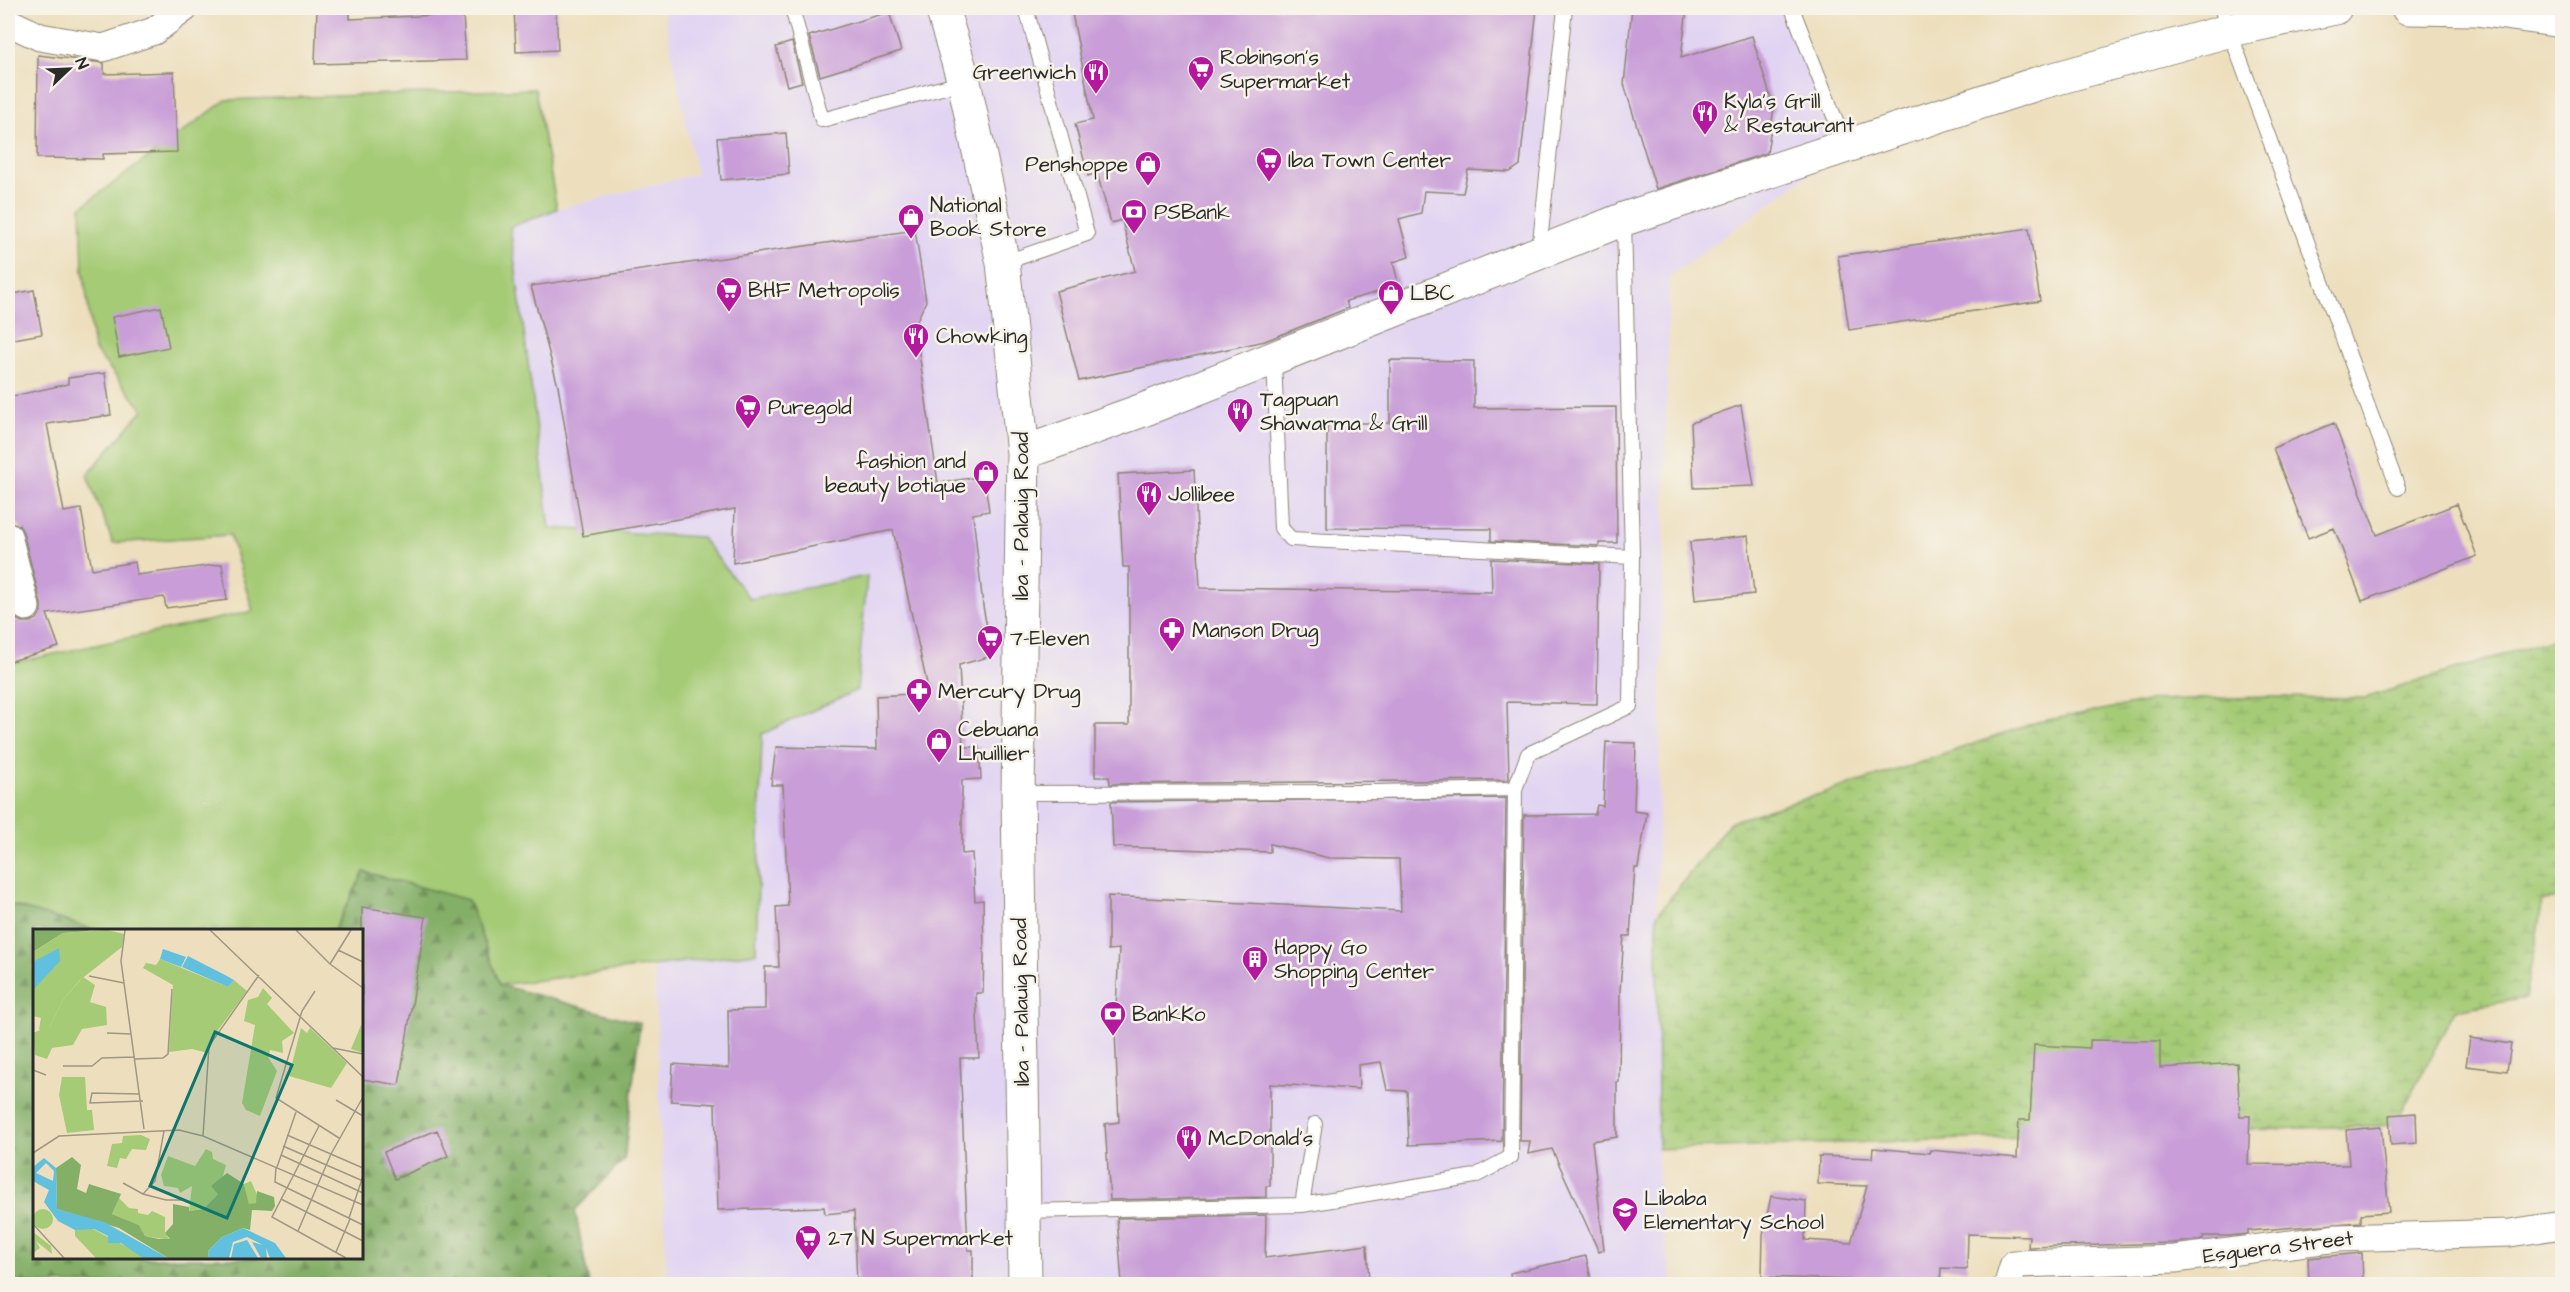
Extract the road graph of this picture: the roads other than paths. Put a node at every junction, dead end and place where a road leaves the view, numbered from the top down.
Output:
1 (185, 8) edge
2 (792, 8) edge
3 (942, 8) edge
4 (1026, 8) edge
5 (1565, 8) edge
6 (1792, 8) edge
7 (2335, 8) edge
8 (2408, 8) edge
9 (2226, 19) edge
10 (2562, 21) edge
11 (8, 22) edge
12 (964, 82) junction
13 (1846, 147) junction
14 (1624, 219) junction
15 (1538, 253) junction
16 (1003, 263) junction
17 (1274, 358) junction
18 (1023, 453) junction
19 (2398, 488) dead end
20 (8, 536) edge
21 (1632, 557) junction
22 (26, 607) dead end
23 (1515, 789) junction
24 (1018, 793) junction
25 (1316, 1124) dead end
26 (1302, 1205) junction
27 (1025, 1211) junction
28 (2562, 1225) edge
29 (1025, 1284) edge
30 (2008, 1284) edge

1 - 11 street
2 - 12 lane
3 - 12 main road, Iba - Palauig Road
4 - 16 lane
5 - 15 lane
6 - 13 lane
7 - 9 main road
8 - 10 main road
9 - 13 main road
9 - 19 lane
12 - 16 main road, Iba - Palauig Road
13 - 14 main road
14 - 15 main road
14 - 21 lane
15 - 17 main road
16 - 18 main road, Iba - Palauig Road
17 - 18 main road
17 - 21 lane
18 - 24 main road, Iba - Palauig Road
20 - 22 street
21 - 23 lane
23 - 24 lane
23 - 26 lane
24 - 27 main road, Iba - Palauig Road
25 - 26 lane
26 - 27 lane
27 - 29 main road, Iba - Palauig Road
28 - 30 street, Esguera Street

